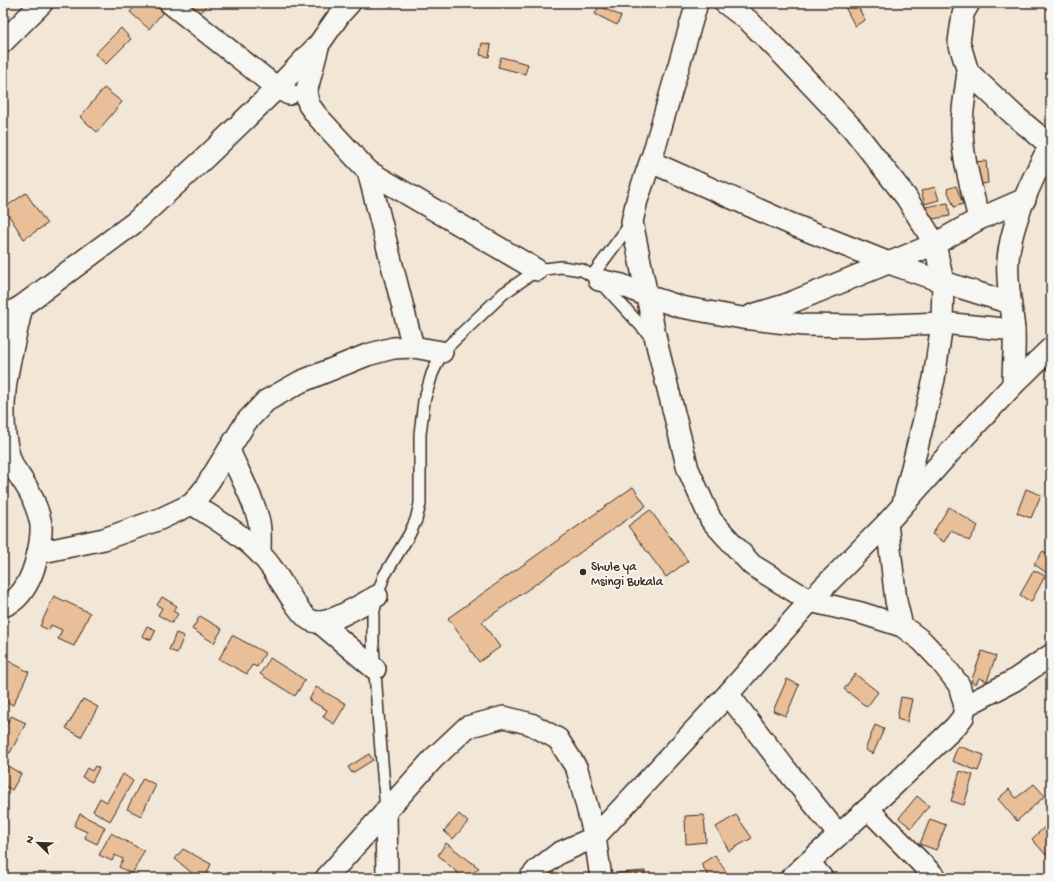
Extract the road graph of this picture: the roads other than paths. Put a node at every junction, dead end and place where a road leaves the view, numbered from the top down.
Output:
1 (42, 3) edge
2 (697, 3) edge
3 (725, 3) edge
4 (969, 3) edge
5 (175, 4) edge
6 (339, 7) edge
7 (3, 42) edge
8 (319, 44) junction
9 (968, 72) junction
10 (277, 88) junction
11 (309, 105) junction
12 (1051, 145) edge
13 (651, 162) junction
14 (368, 171) junction
15 (1025, 199) junction
16 (979, 219) junction
17 (632, 222) junction
18 (935, 244) junction
19 (889, 263) junction
20 (537, 270) junction
21 (596, 278) junction
22 (943, 282) junction
23 (647, 296) junction
24 (1010, 303) junction
25 (22, 306) junction
26 (3, 317) edge
27 (742, 318) junction
28 (942, 323) junction
29 (1014, 330) junction
30 (657, 345) junction
31 (413, 347) junction
32 (1051, 348) edge
33 (442, 352) junction
34 (1013, 385) junction
35 (228, 450) junction
36 (192, 504) junction
37 (902, 506) junction
38 (887, 523) junction
39 (38, 553) junction
40 (260, 553) junction
41 (377, 596) junction
42 (810, 600) junction
43 (3, 606) edge
44 (319, 622) junction
45 (902, 626) junction
46 (1049, 659) edge
47 (375, 669) junction
48 (728, 694) junction
49 (964, 706) junction
50 (868, 809) junction
51 (386, 810) junction
52 (839, 835) junction
53 (595, 837) junction
54 (809, 862) junction
55 (326, 878) edge
56 (387, 878) edge
57 (530, 878) edge
58 (601, 878) edge
59 (791, 878) edge
60 (822, 878) edge
61 (936, 878) edge

1 - 7 street
2 - 13 street
3 - 18 street
4 - 9 street
5 - 10 street
6 - 8 street
8 - 10 street
8 - 11 street
9 - 12 street
9 - 16 street
10 - 11 street
10 - 25 street
11 - 14 street
12 - 15 street
13 - 17 street
13 - 19 street
14 - 20 street
14 - 31 street
15 - 16 street
15 - 24 street
16 - 18 street
17 - 21 lane
17 - 23 street
18 - 19 street
18 - 22 street
19 - 22 street
19 - 27 street
20 - 21 lane
20 - 33 lane
21 - 23 street
21 - 30 lane
22 - 24 street
22 - 28 street
23 - 27 street
23 - 30 street
24 - 29 street
25 - 26 street
25 - 39 street
27 - 28 street
28 - 29 street
28 - 37 street
29 - 34 street
30 - 42 street
31 - 33 street
31 - 35 street
32 - 34 street
33 - 41 lane
34 - 37 street
35 - 36 street
35 - 40 street
36 - 39 street
36 - 40 street
37 - 38 street
38 - 42 street
38 - 45 street
39 - 43 street
40 - 44 street
41 - 44 street
41 - 47 lane
42 - 45 street
42 - 48 street
44 - 47 street
45 - 49 street
46 - 49 street
47 - 51 lane
48 - 52 street
48 - 53 street
49 - 50 street
50 - 52 street
50 - 61 street
51 - 53 street
51 - 55 street
51 - 56 street
52 - 54 street
53 - 57 street
53 - 58 street
54 - 59 street
54 - 60 street

